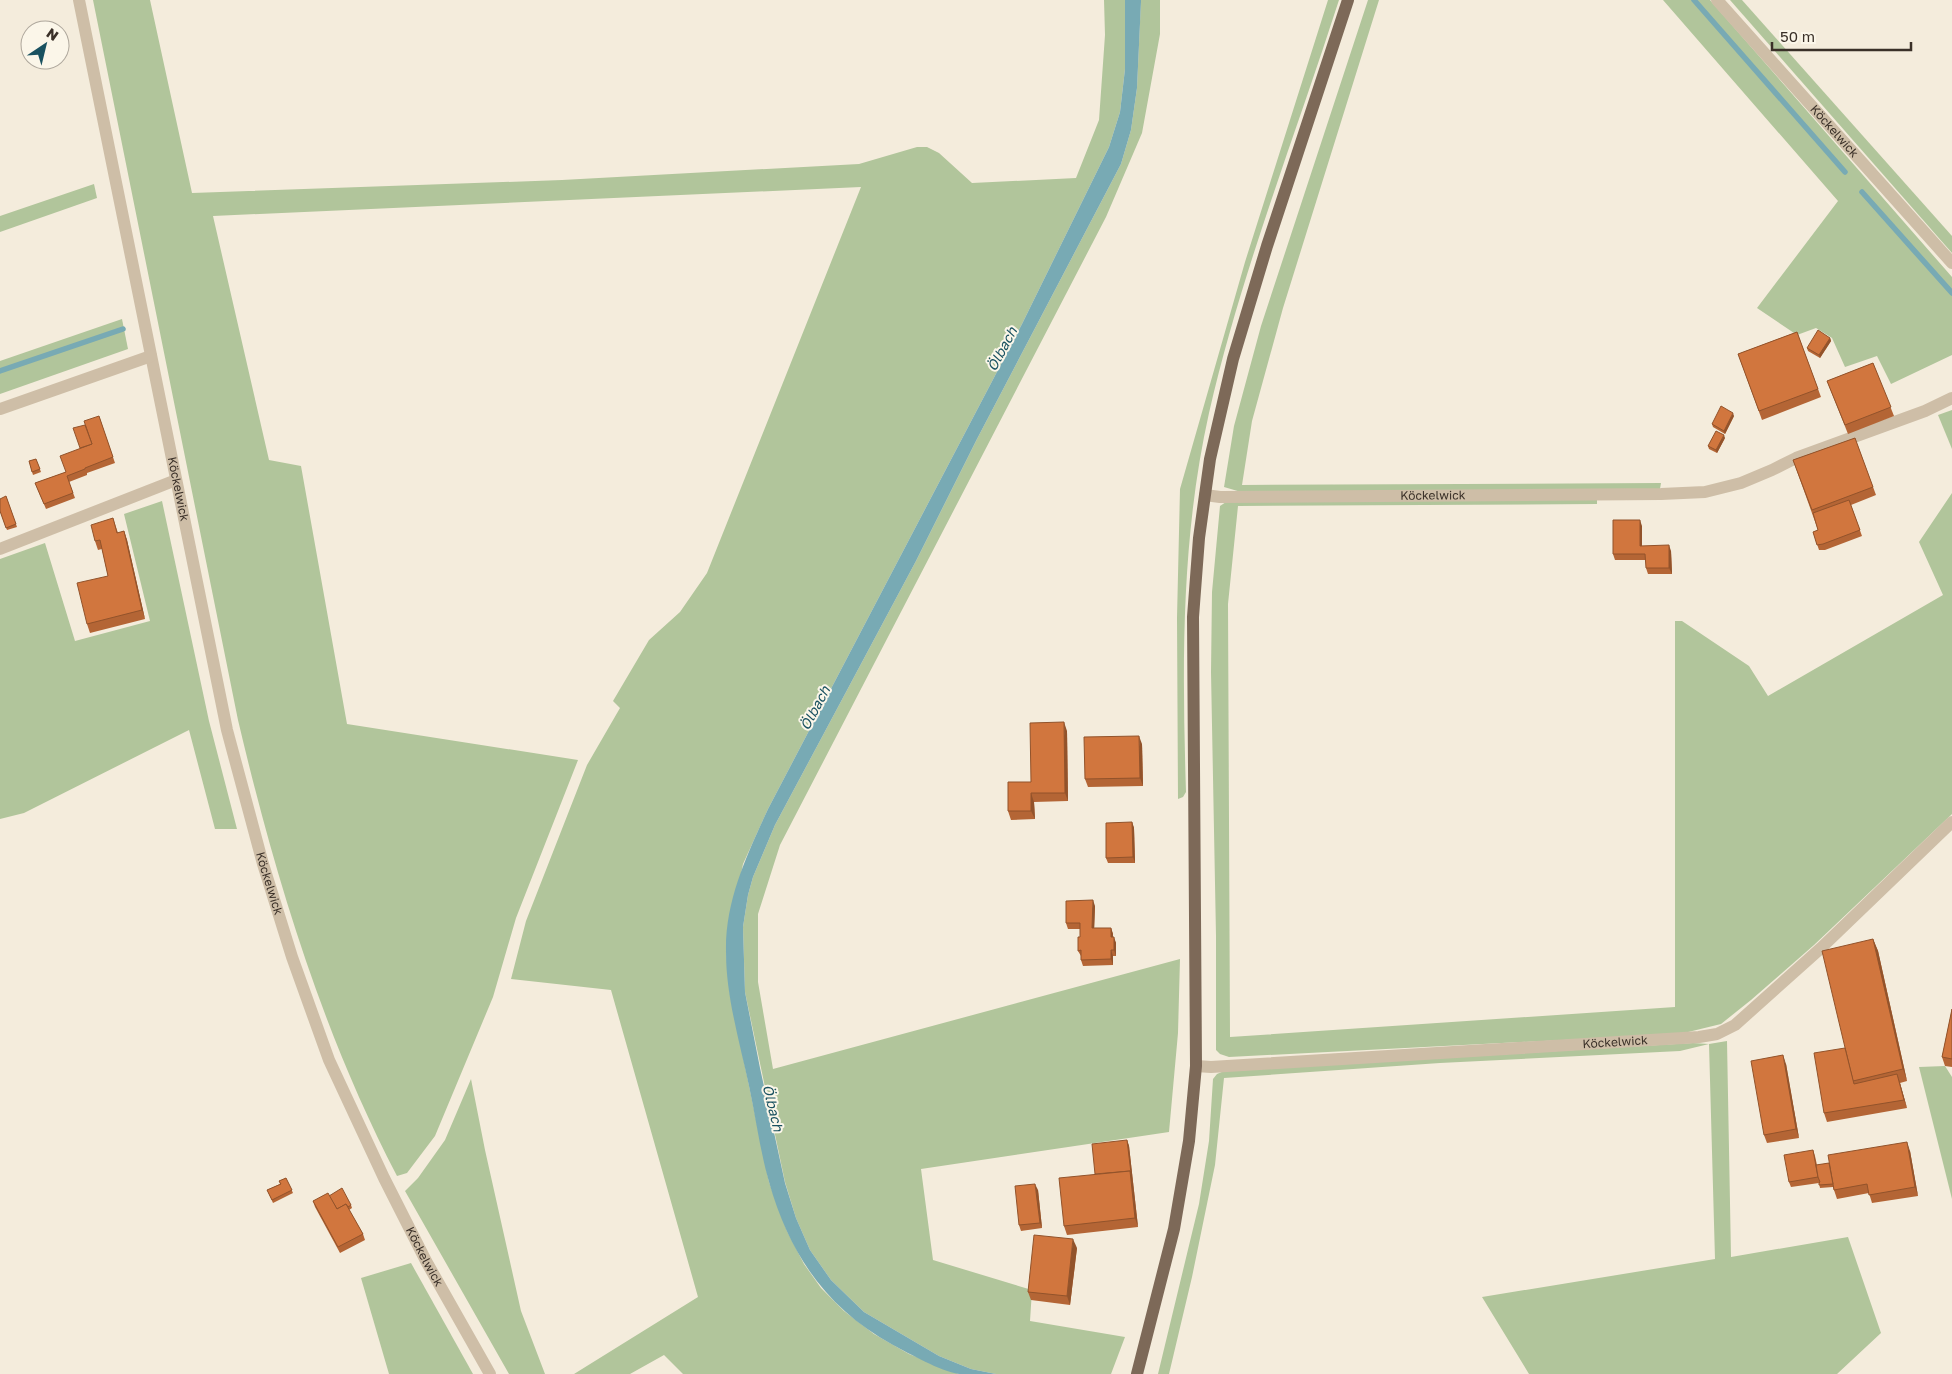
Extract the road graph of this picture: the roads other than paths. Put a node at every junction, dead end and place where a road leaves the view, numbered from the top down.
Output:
1 (79, 0) edge
2 (1348, 0) edge
3 (1717, 0) edge
4 (1952, 262) edge
5 (151, 356) junction
6 (1952, 398) edge
7 (0, 410) edge
8 (176, 480) junction
9 (1204, 495) junction
10 (0, 549) edge
11 (1950, 828) edge
12 (1196, 1066) junction
13 (490, 1374) edge
14 (1137, 1374) edge

1 - 5 street, Köckelwick
2 - 9 main road
3 - 4 street, Köckelwick
5 - 7 street
5 - 8 street, Köckelwick
6 - 9 street, Köckelwick
8 - 10 street
8 - 13 street, Köckelwick
9 - 12 main road
11 - 12 street, Köckelwick
12 - 14 main road

